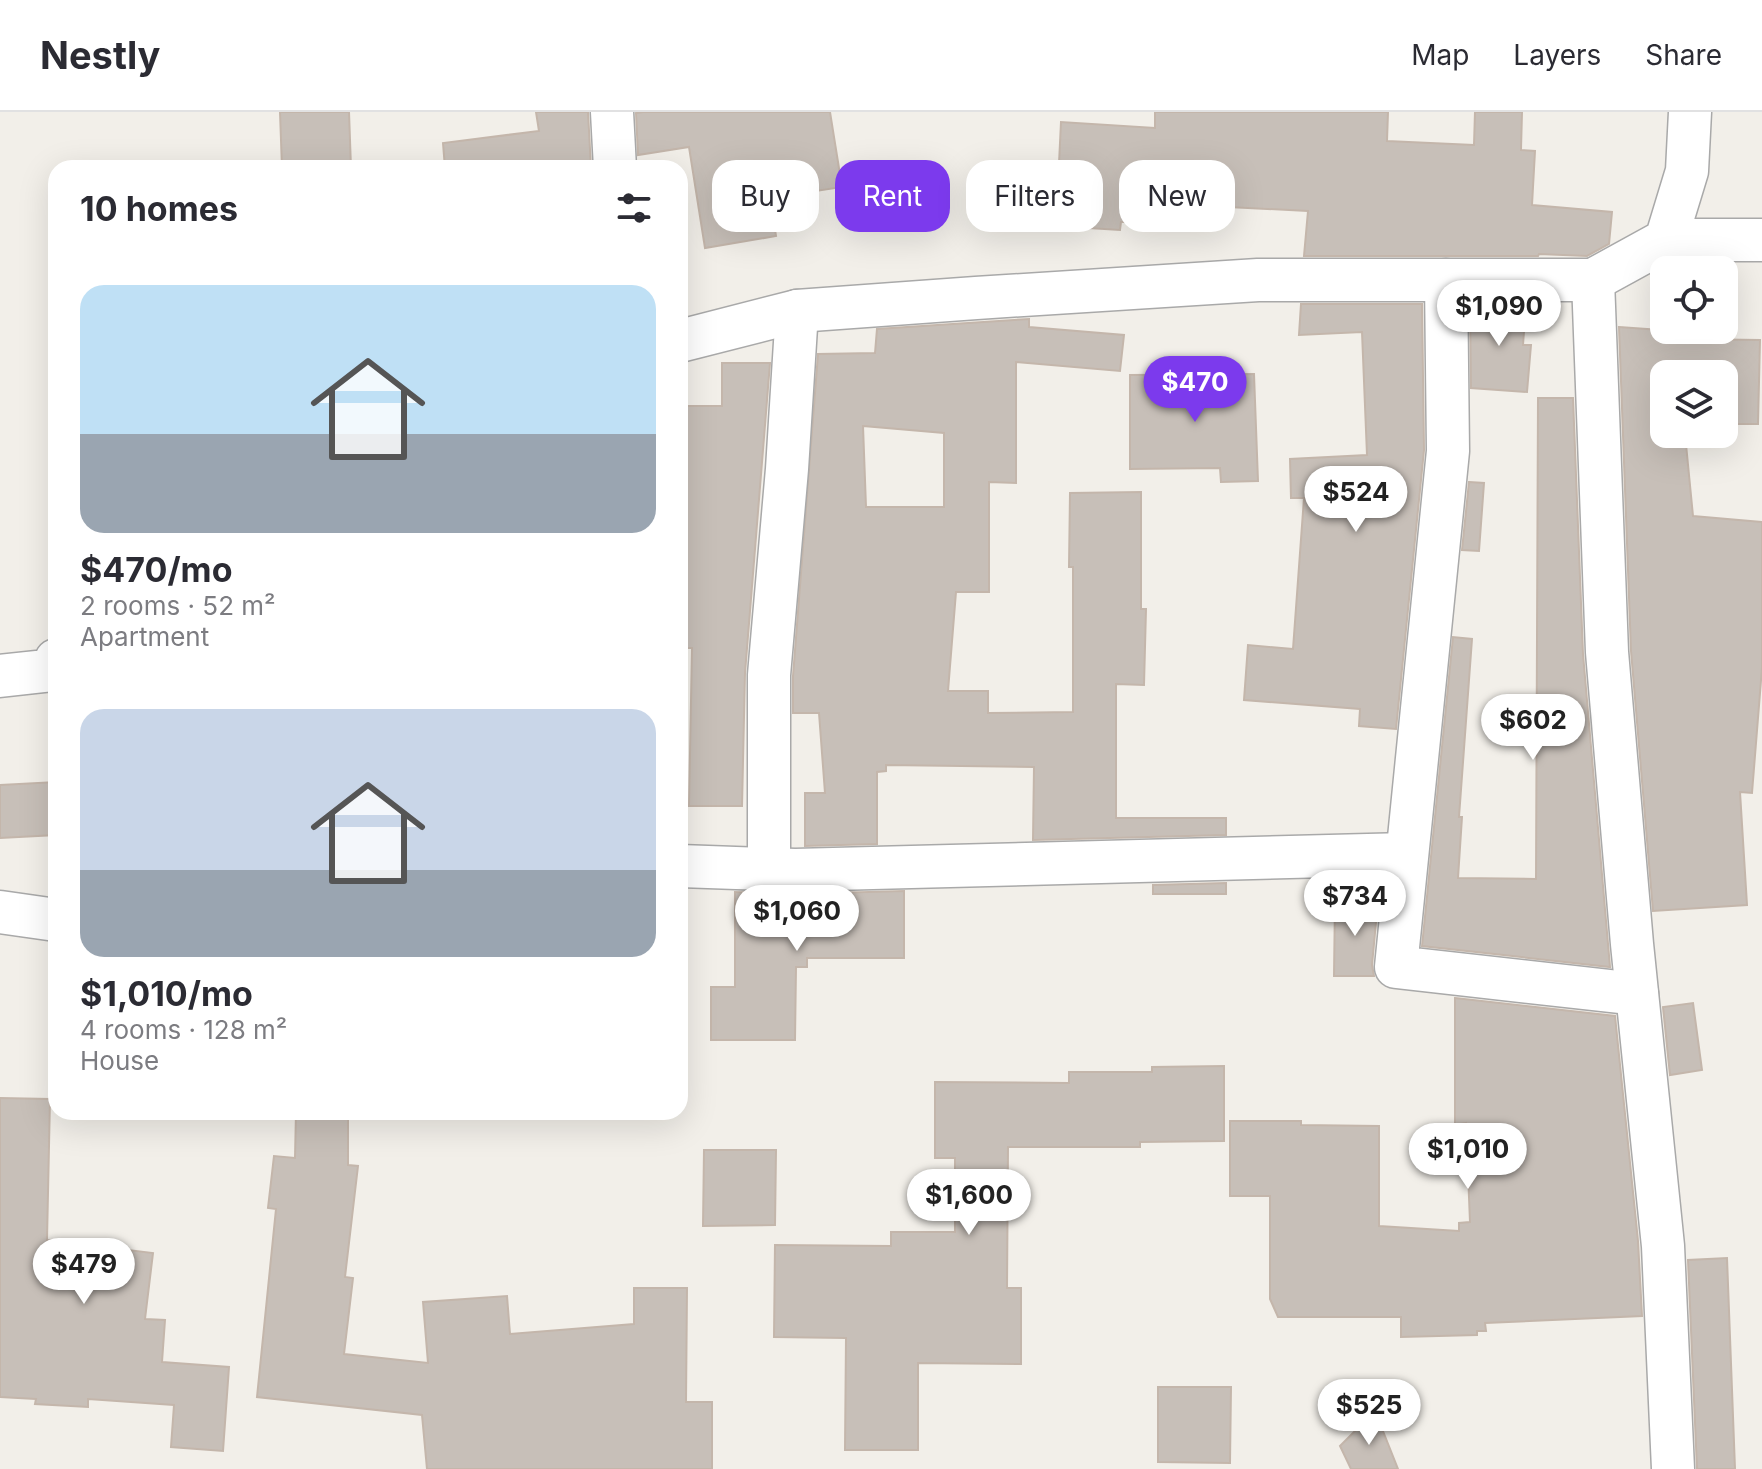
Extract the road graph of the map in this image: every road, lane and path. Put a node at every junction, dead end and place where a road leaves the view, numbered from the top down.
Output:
1 (612, 112) edge
2 (1690, 112) edge
3 (615, 160) edge
4 (1666, 240) junction
5 (1762, 240) edge
6 (1446, 280) junction
7 (1593, 280) junction
8 (797, 311) junction
9 (688, 339) edge
10 (48, 671) edge
11 (0, 676) edge
12 (1407, 854) junction
13 (688, 866) edge
14 (769, 869) junction
15 (0, 912) edge
16 (48, 919) edge
17 (1637, 994) junction
18 (1673, 1469) edge

1 - 3 street
2 - 4 street
4 - 5 street
4 - 7 street
6 - 7 street
6 - 8 street
6 - 12 street
7 - 17 street
8 - 9 street
8 - 14 street
10 - 11 street
12 - 14 street
12 - 17 street
13 - 14 street
15 - 16 street
17 - 18 street

